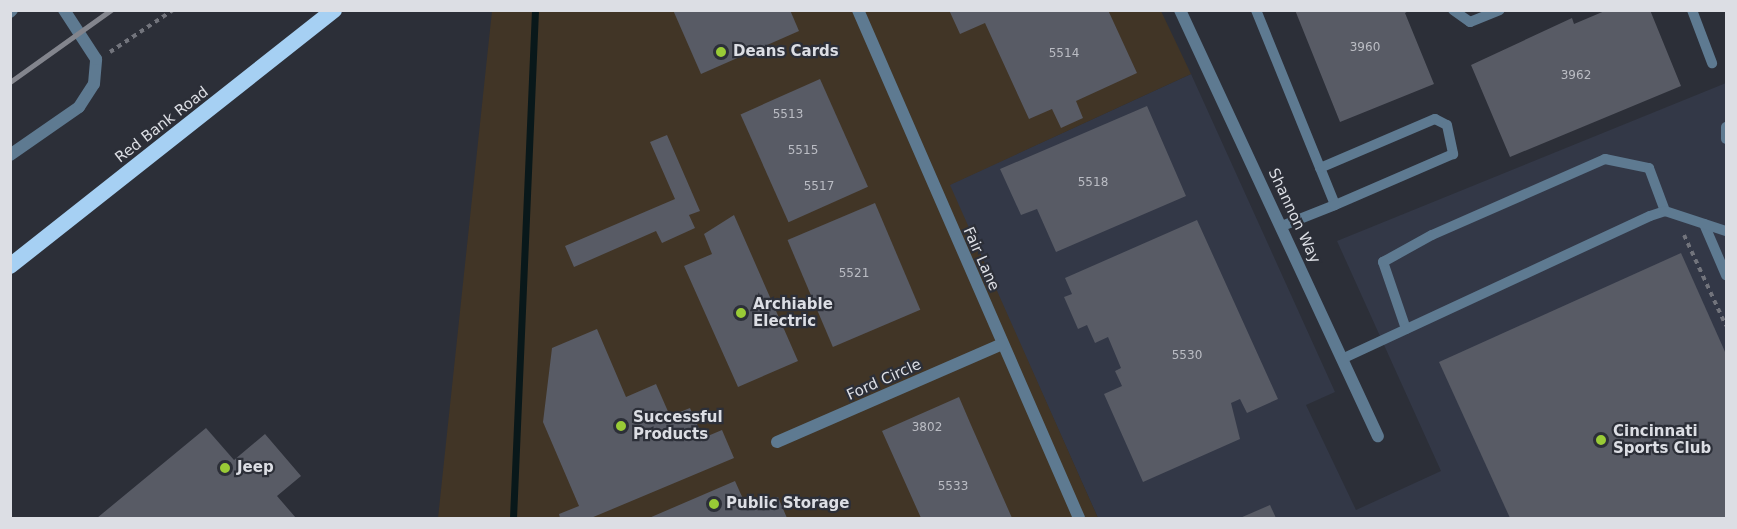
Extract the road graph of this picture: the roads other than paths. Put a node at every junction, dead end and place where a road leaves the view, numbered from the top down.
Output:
1 (64, 10) edge
2 (334, 10) edge
3 (858, 10) edge
4 (1180, 10) edge
5 (1256, 10) edge
6 (1453, 10) edge
7 (1500, 10) edge
8 (1692, 10) edge
9 (1712, 63) dead end
10 (1726, 127) edge
11 (1726, 139) edge
12 (10, 155) edge
13 (1320, 168) junction
14 (1335, 205) junction
15 (1665, 211) junction
16 (1704, 224) junction
17 (1282, 226) junction
18 (1726, 231) edge
19 (10, 266) edge
20 (1726, 275) edge
21 (1406, 329) junction
22 (1002, 344) junction
23 (1344, 358) junction
24 (1378, 436) dead end
25 (777, 442) dead end
26 (1079, 519) edge

1 - 12 street
2 - 19 highway, Red Bank Road
3 - 22 street, Fair Lane
4 - 17 street, Shannon Way
5 - 13 lane
6 - 7 lane
8 - 9 lane
10 - 11 lane
13 - 14 lane
13 - 14 lane
14 - 17 lane
15 - 16 lane
15 - 21 lane
15 - 21 lane
16 - 18 lane
16 - 20 lane
17 - 23 street, Shannon Way
21 - 23 lane
22 - 25 street, Ford Circle
22 - 26 street, Fair Lane
23 - 24 street, Shannon Way

